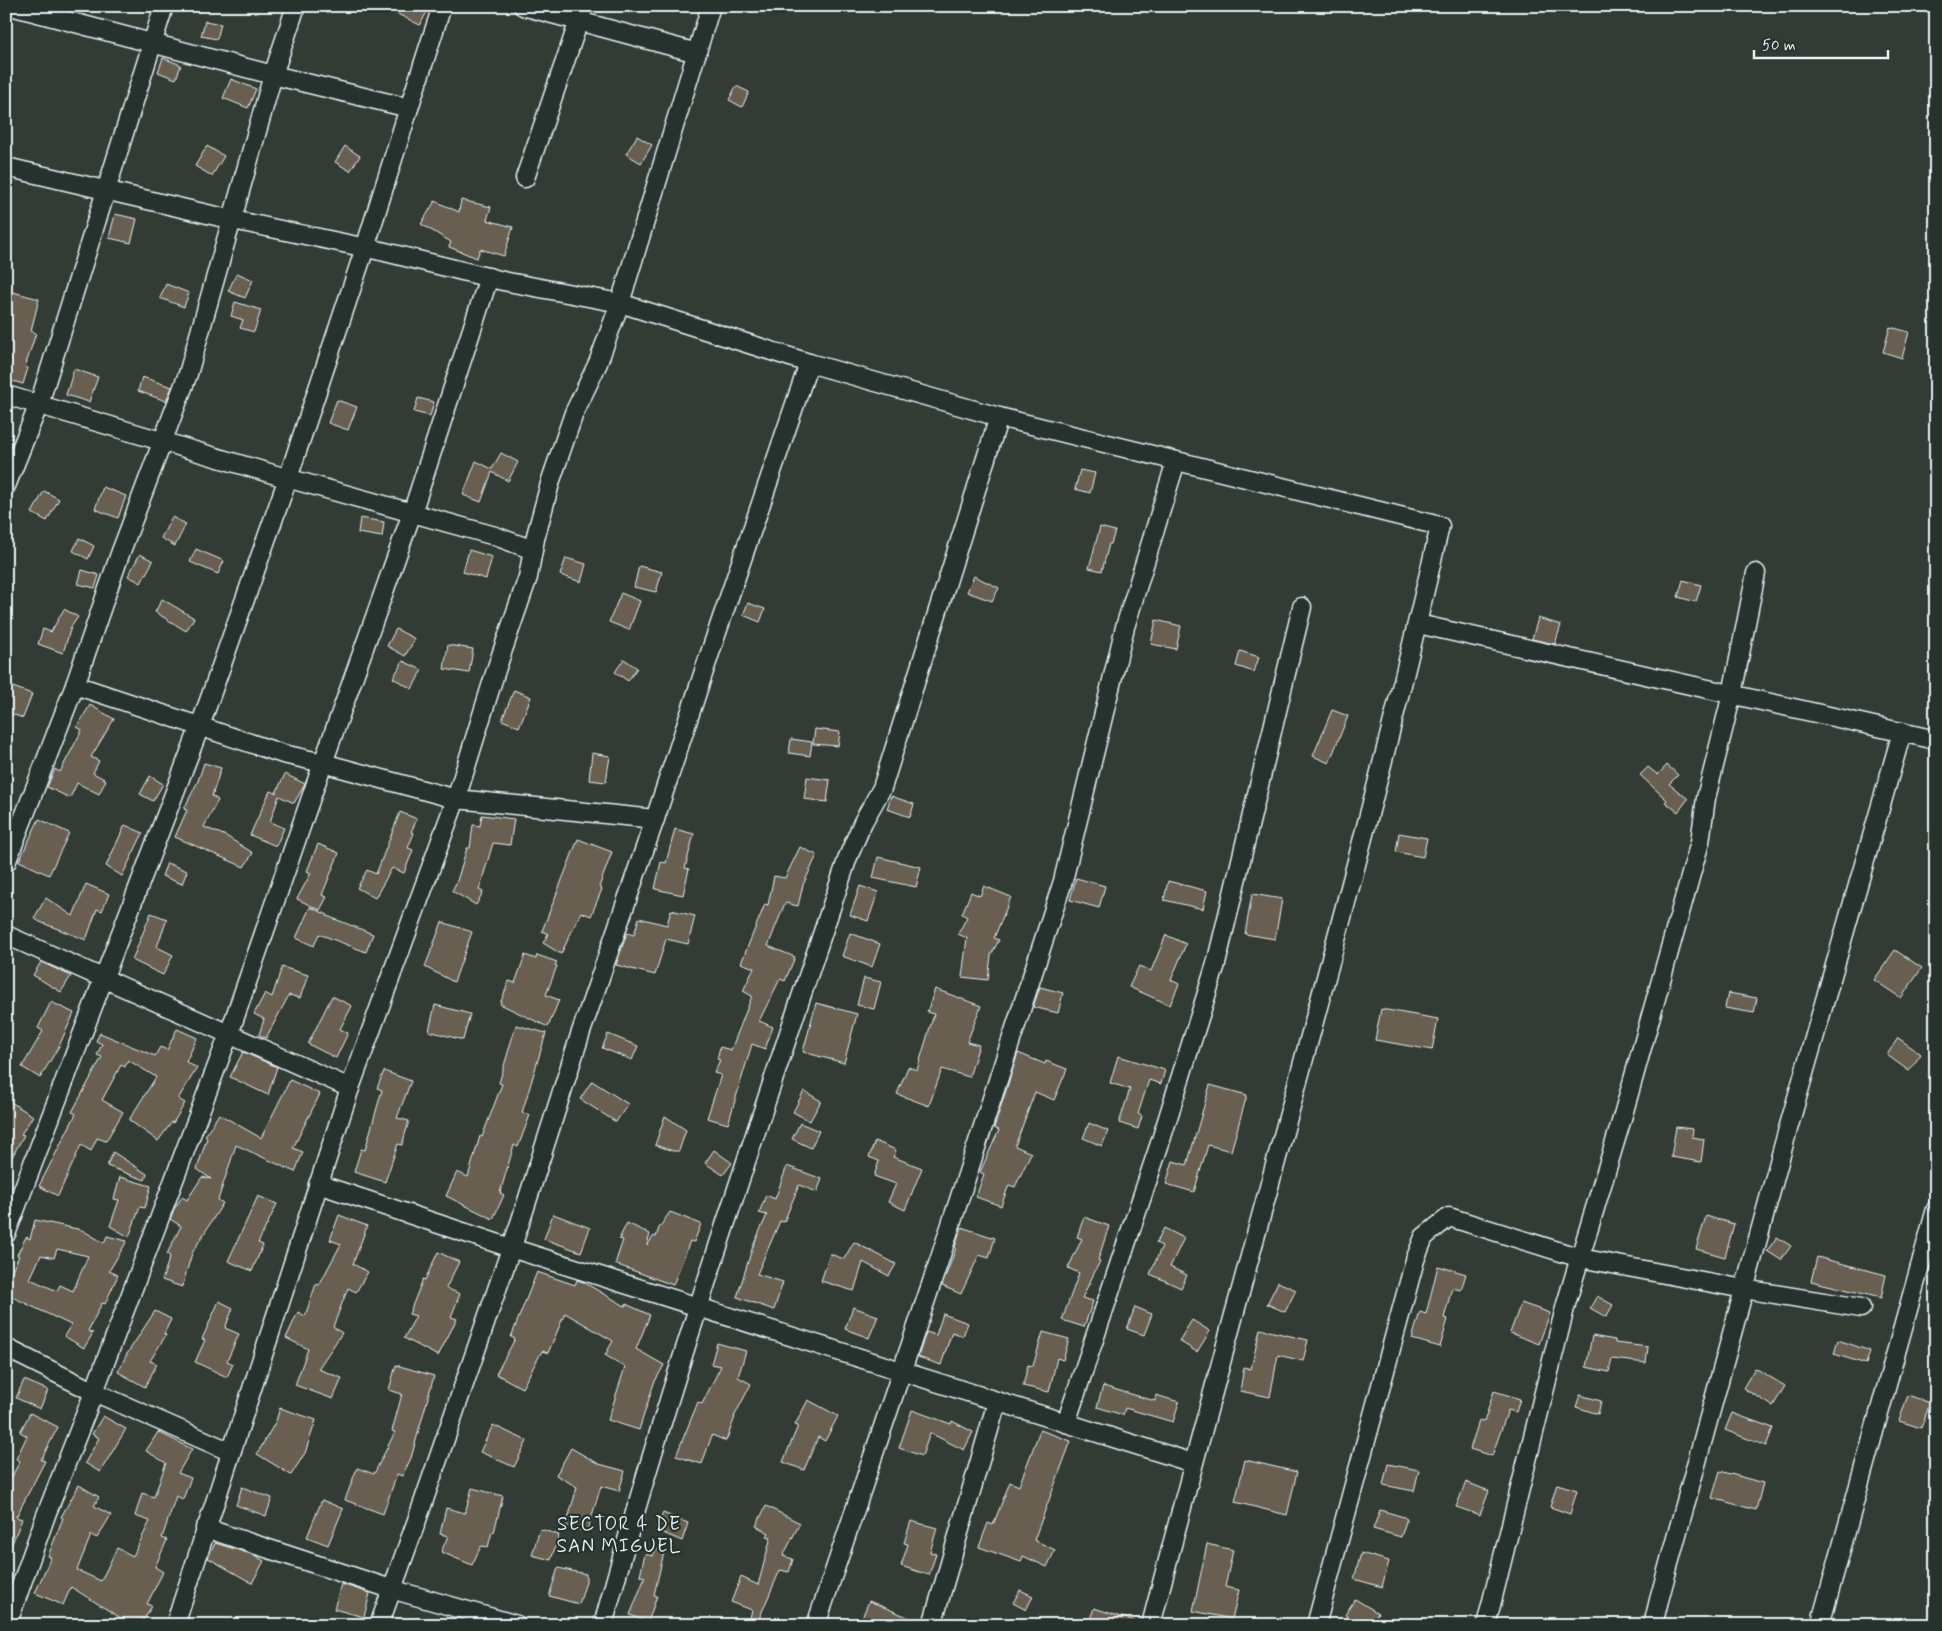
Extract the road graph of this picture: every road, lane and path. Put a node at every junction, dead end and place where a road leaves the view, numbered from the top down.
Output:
1 (10, 6) edge
2 (164, 6) edge
3 (296, 6) edge
4 (442, 6) edge
5 (523, 6) edge
6 (712, 6) edge
7 (6, 12) edge
8 (582, 14) edge
9 (152, 43) junction
10 (697, 53) junction
11 (273, 75) junction
12 (408, 108) junction
13 (6, 167) edge
14 (525, 178) dead end
15 (106, 190) junction
16 (233, 220) junction
17 (365, 248) junction
18 (489, 277) junction
19 (620, 303) junction
20 (809, 363) junction
21 (6, 395) edge
22 (39, 404) junction
23 (999, 417) junction
24 (164, 441) junction
25 (1176, 461) junction
26 (288, 478) junction
27 (6, 486) edge
28 (412, 513) junction
29 (533, 550) junction
30 (1756, 573) dead end
31 (1302, 607) dead end
32 (1418, 624) junction
33 (75, 685) junction
34 (1732, 694) junction
35 (200, 726) junction
36 (1902, 732) junction
37 (1936, 740) edge
38 (323, 763) junction
39 (456, 799) junction
40 (655, 820) junction
41 (6, 863) edge
42 (6, 935) edge
43 (103, 978) junction
44 (229, 1034) junction
45 (350, 1088) junction
46 (318, 1184) junction
47 (1936, 1209) edge
48 (6, 1234) edge
49 (511, 1248) junction
50 (1580, 1258) junction
51 (1744, 1289) junction
52 (699, 1308) junction
53 (1861, 1308) dead end
54 (6, 1348) edge
55 (902, 1372) junction
56 (94, 1392) junction
57 (997, 1402) junction
58 (1066, 1423) junction
59 (231, 1452) junction
60 (1193, 1463) junction
61 (206, 1528) junction
62 (391, 1589) junction
63 (7, 1625) edge
64 (175, 1625) edge
65 (379, 1625) edge
66 (517, 1625) edge
67 (603, 1625) edge
68 (816, 1625) edge
69 (932, 1625) edge
70 (1151, 1625) edge
71 (1316, 1625) edge
72 (1486, 1625) edge
73 (1653, 1625) edge
74 (1820, 1625) edge

1 - 7 street
1 - 9 street
2 - 9 street
3 - 11 street
4 - 12 street
5 - 8 street
6 - 10 street
8 - 10 street
8 - 14 street
9 - 11 street
9 - 15 street
10 - 19 street
11 - 12 street
11 - 16 street
12 - 17 street
13 - 15 street
15 - 16 street
15 - 22 street
16 - 17 street
16 - 24 street
17 - 18 street
17 - 26 street
18 - 19 street
18 - 28 street
19 - 20 street
19 - 29 street
20 - 23 street
20 - 40 street
21 - 22 street
22 - 24 street
22 - 27 street
23 - 25 street
23 - 52 street
24 - 26 street
24 - 33 street
25 - 32 street
25 - 55 street
26 - 28 street
26 - 35 street
28 - 29 street
28 - 38 street
29 - 39 street
30 - 34 street
31 - 58 street
32 - 34 street
32 - 60 street
33 - 35 street
33 - 41 street
34 - 36 street
34 - 50 street
35 - 38 street
35 - 43 street
36 - 37 street
36 - 51 street
38 - 39 street
38 - 44 street
39 - 40 street
39 - 45 street
40 - 49 street
42 - 43 street
43 - 44 street
43 - 48 street
44 - 45 street
44 - 56 street
45 - 46 street
46 - 49 street
46 - 59 street
47 - 74 street
49 - 52 street
49 - 62 street
50 - 51 street
50 - 71 street
50 - 72 street
51 - 53 street
51 - 73 street
52 - 55 street
52 - 67 street
54 - 56 street
55 - 57 street
55 - 68 street
56 - 59 street
56 - 63 street
57 - 58 street
57 - 69 street
58 - 60 street
59 - 61 street
60 - 70 street
61 - 62 street
61 - 64 street
62 - 65 street
62 - 66 street

